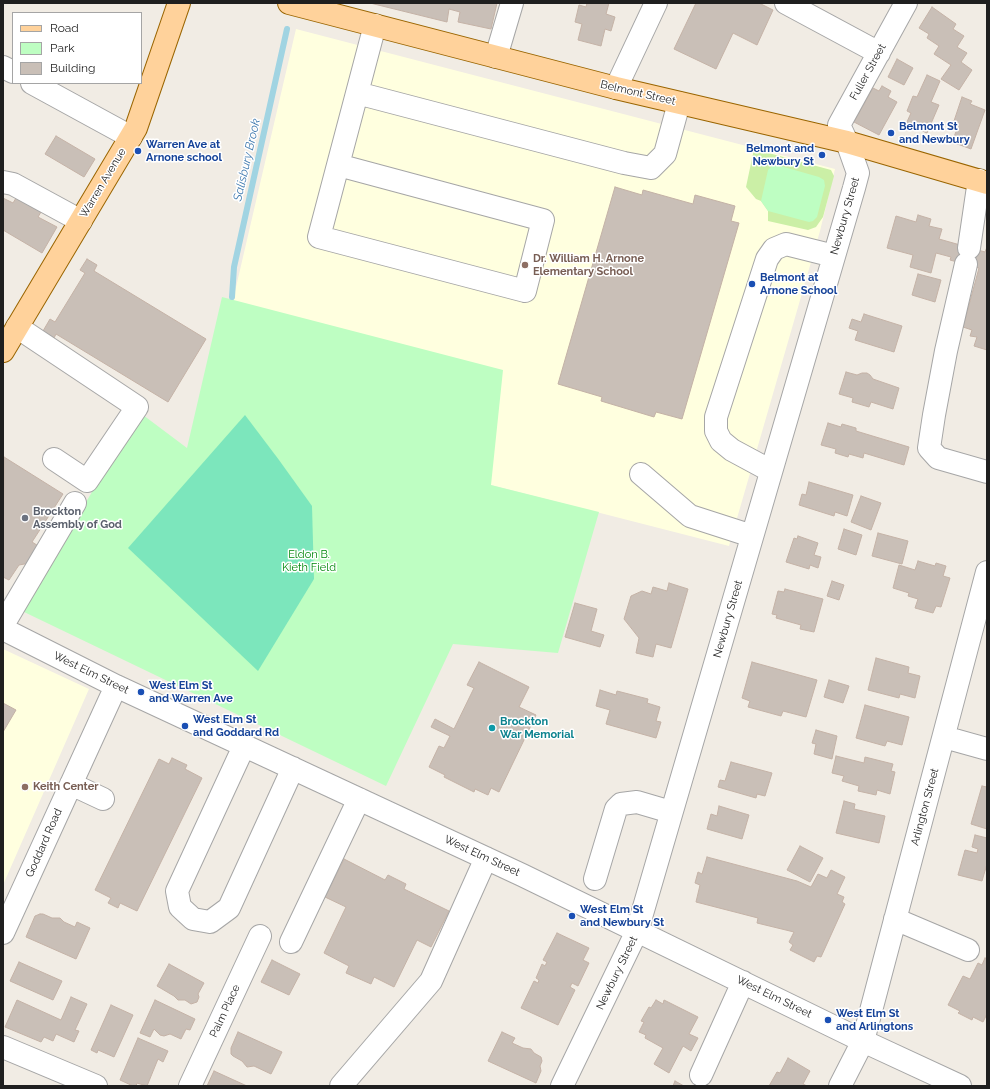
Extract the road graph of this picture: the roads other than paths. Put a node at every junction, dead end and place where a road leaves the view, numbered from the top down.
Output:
1 (179, 3) edge
2 (290, 3) edge
3 (512, 3) edge
4 (656, 3) edge
5 (906, 3) edge
6 (788, 4) edge
7 (375, 25) junction
8 (879, 52) junction
9 (496, 57) junction
10 (3, 67) edge
11 (12, 72) edge
12 (34, 84) edge
13 (616, 88) junction
14 (357, 94) junction
15 (679, 103) junction
16 (130, 137) junction
17 (847, 142) junction
18 (338, 166) junction
19 (3, 182) edge
20 (983, 182) edge
21 (80, 222) junction
22 (834, 256) junction
23 (18, 327) junction
24 (3, 351) edge
25 (54, 459) dead end
26 (771, 471) junction
27 (987, 472) edge
28 (641, 474) dead end
29 (75, 504) dead end
30 (752, 536) junction
31 (987, 572) edge
32 (981, 615) edge
33 (3, 625) edge
34 (3, 629) edge
35 (116, 686) junction
36 (944, 737) junction
37 (244, 746) junction
38 (987, 749) edge
39 (293, 768) junction
40 (71, 784) junction
41 (103, 799) dead end
42 (359, 799) junction
43 (671, 812) junction
44 (486, 858) junction
45 (595, 879) dead end
46 (895, 919) junction
47 (637, 931) junction
48 (3, 933) edge
49 (260, 936) dead end
50 (291, 942) dead end
51 (968, 950) dead end
52 (743, 982) junction
53 (863, 1041) junction
54 (3, 1047) edge
55 (701, 1075) dead end
56 (96, 1086) edge
57 (190, 1086) edge
58 (341, 1086) edge
59 (562, 1086) edge
60 (840, 1086) edge
61 (960, 1086) edge

1 - 16 main road, Warren Avenue
2 - 7 main road, Belmont Street
3 - 9 street
4 - 13 street
5 - 8 street, Fuller Street
6 - 8 street
7 - 9 main road, Belmont Street
7 - 14 street
8 - 17 street, Fuller Street
9 - 13 main road, Belmont Street
10 - 11 street
12 - 16 street
13 - 15 main road, Belmont Street
14 - 15 street
14 - 18 street
15 - 17 main road, Belmont Street
16 - 21 main road, Warren Avenue
17 - 20 main road, Belmont Street
17 - 22 street, Newbury Street
18 - 18 street
19 - 21 street
20 - 27 street
21 - 23 main road, Warren Avenue
22 - 26 street, Newbury Street
22 - 26 street
23 - 24 main road, Warren Avenue
23 - 25 street
26 - 30 street, Newbury Street
28 - 30 street
29 - 33 street
30 - 43 street, Newbury Street
31 - 32 street, Arlington Street
32 - 36 street, Arlington Street
34 - 35 street, West Elm Street
35 - 37 street, West Elm Street
35 - 40 street, Goddard Road
36 - 38 street
36 - 46 street, Arlington Street
37 - 39 street, West Elm Street
37 - 39 street
39 - 42 street, West Elm Street
40 - 41 street
40 - 48 street, Goddard Road
42 - 44 street, West Elm Street
42 - 50 street
43 - 45 street
43 - 47 street, Newbury Street
44 - 47 street, West Elm Street
44 - 58 street
46 - 51 street
46 - 53 street, Arlington Street
47 - 52 street, West Elm Street
47 - 59 street, Newbury Street
49 - 57 street, Palm Place
52 - 53 street, West Elm Street
52 - 55 street
53 - 60 street, Arlington Street
53 - 61 street, West Elm Street
54 - 56 street

